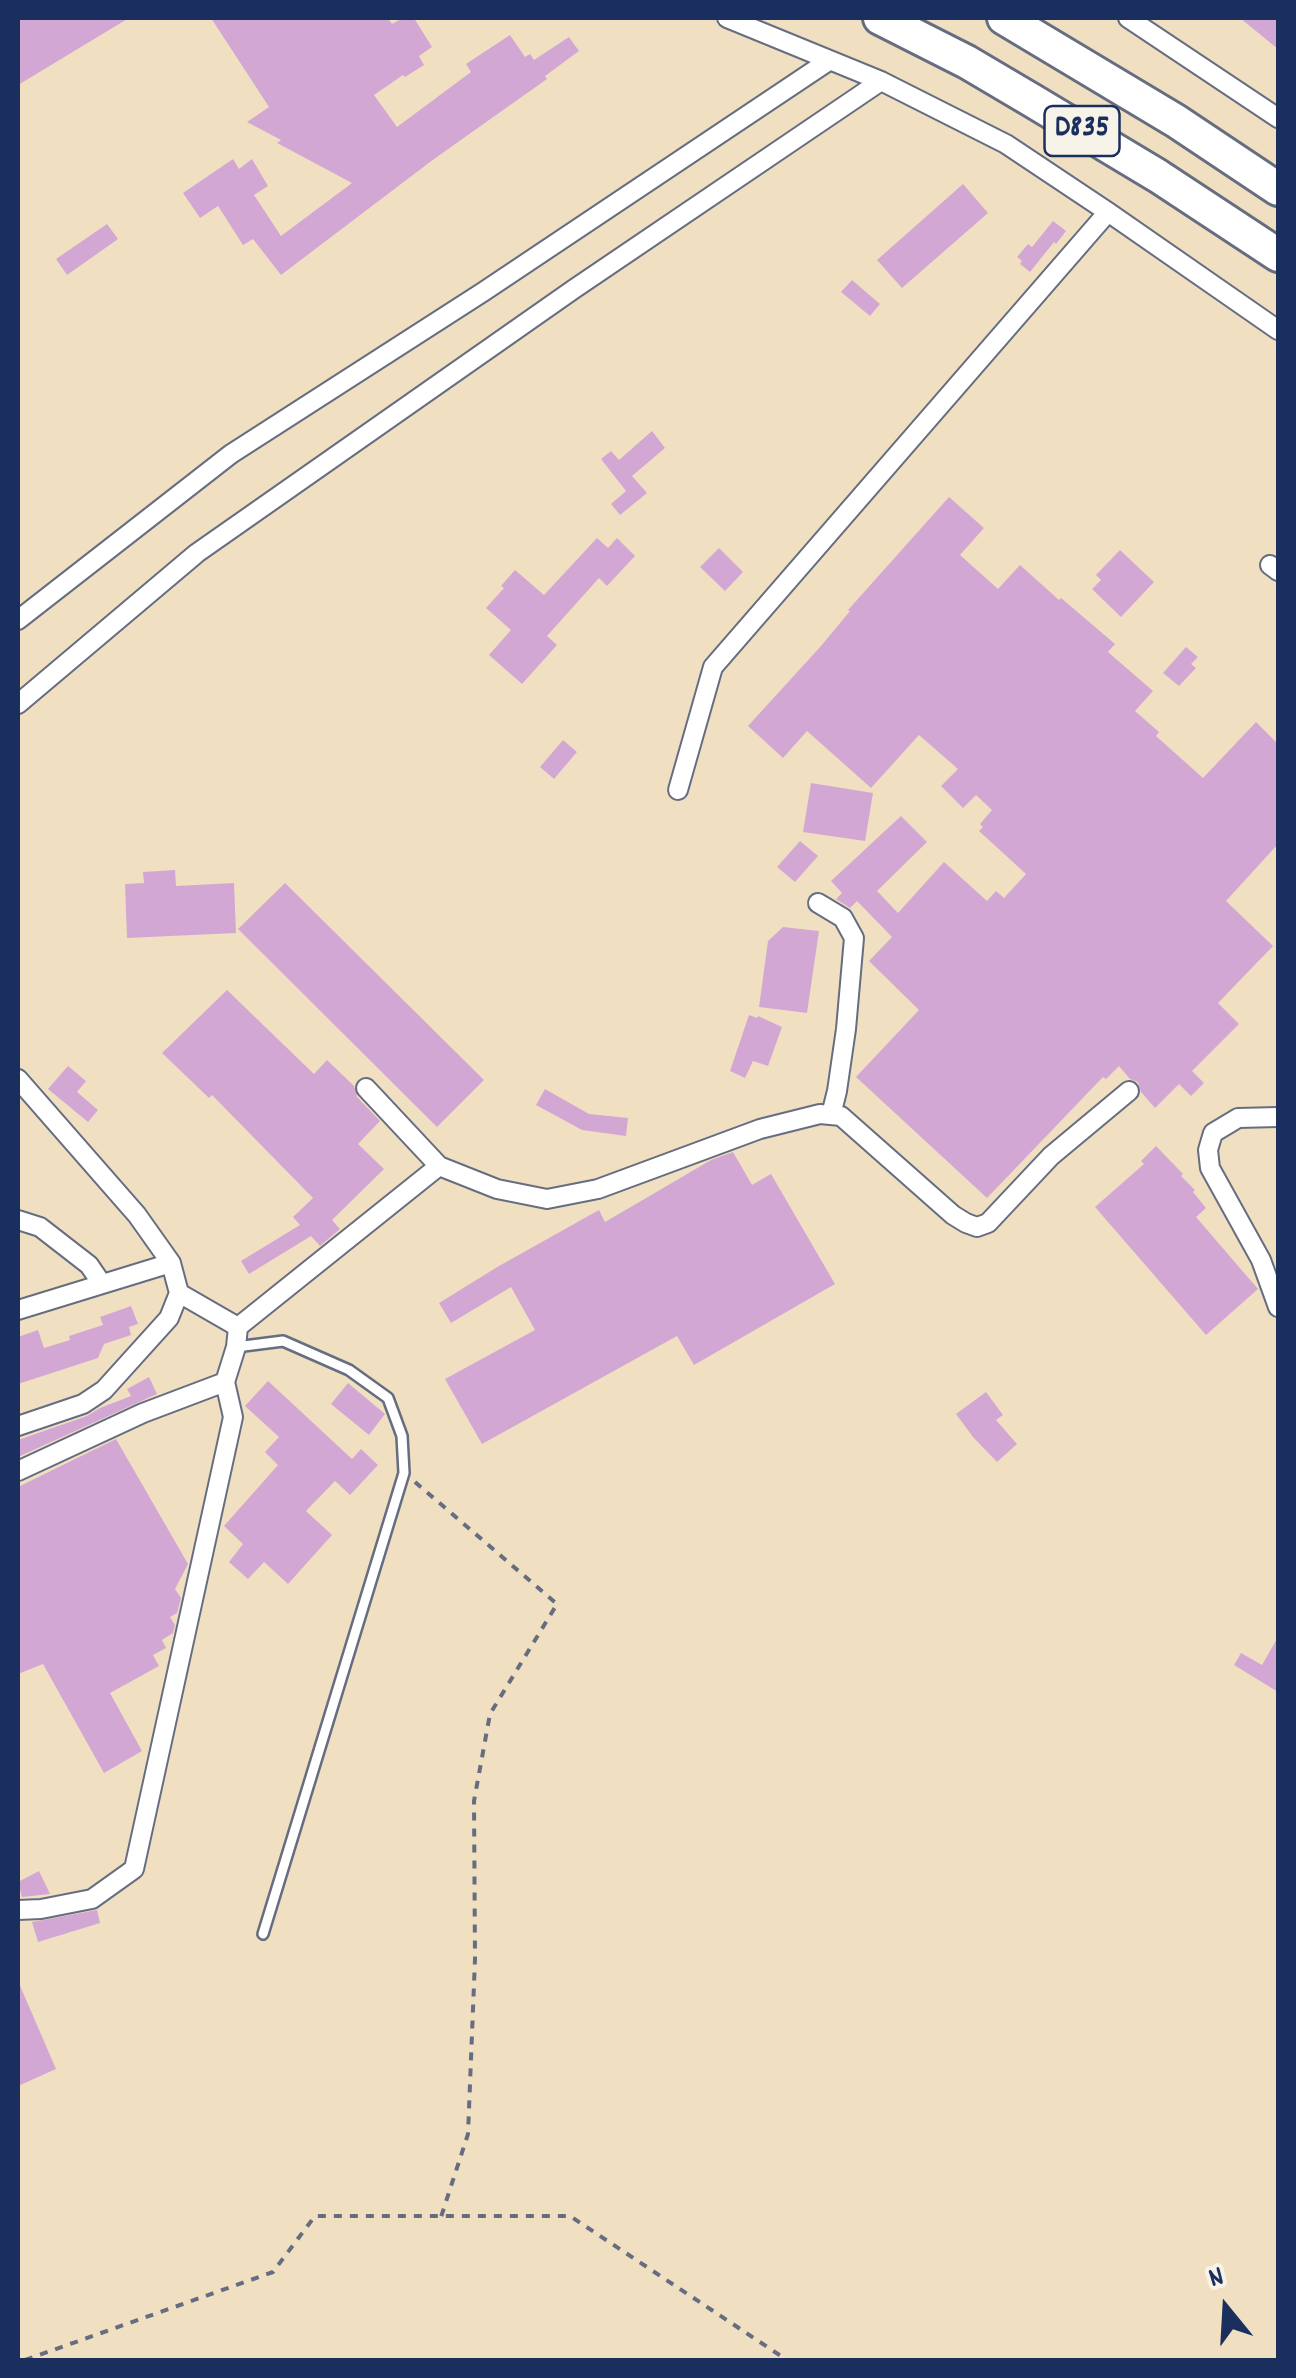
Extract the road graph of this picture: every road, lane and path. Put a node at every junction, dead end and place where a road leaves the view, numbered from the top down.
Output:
1 (727, 18) edge
2 (880, 18) edge
3 (1128, 18) edge
4 (1014, 20) edge
5 (830, 60) junction
6 (881, 81) junction
7 (1278, 118) edge
8 (1278, 190) edge
9 (1108, 212) junction
10 (1278, 255) edge
11 (1278, 330) edge
12 (18, 620) edge
13 (18, 704) edge
14 (678, 790) dead end
15 (818, 903) dead end
16 (18, 1079) edge
17 (366, 1088) dead end
18 (1130, 1092) dead end
19 (830, 1115) junction
20 (1278, 1116) edge
21 (439, 1166) junction
22 (18, 1220) edge
23 (172, 1263) junction
24 (102, 1284) junction
25 (180, 1293) junction
26 (1278, 1308) edge
27 (18, 1310) edge
28 (238, 1327) junction
29 (236, 1347) junction
30 (225, 1382) junction
31 (18, 1426) edge
32 (18, 1471) edge
33 (404, 1473) junction
34 (18, 1910) edge
35 (263, 1934) dead end
36 (441, 2217) junction
37 (26, 2360) edge
38 (787, 2360) edge

1 - 5 street
2 - 10 highway, D835
3 - 7 street
4 - 8 highway, D835
5 - 6 street
5 - 12 street
6 - 9 street
6 - 13 street
9 - 11 street
9 - 14 street
15 - 19 street
16 - 23 street
17 - 21 street
18 - 19 street
19 - 21 street
20 - 26 street
21 - 28 street
22 - 24 street
23 - 24 street
23 - 25 street
24 - 27 street
25 - 28 street
25 - 31 street
28 - 29 street
29 - 30 street
29 - 33 lane
30 - 32 street
30 - 34 street
33 - 35 lane
33 - 36 path
36 - 37 path
36 - 38 path

